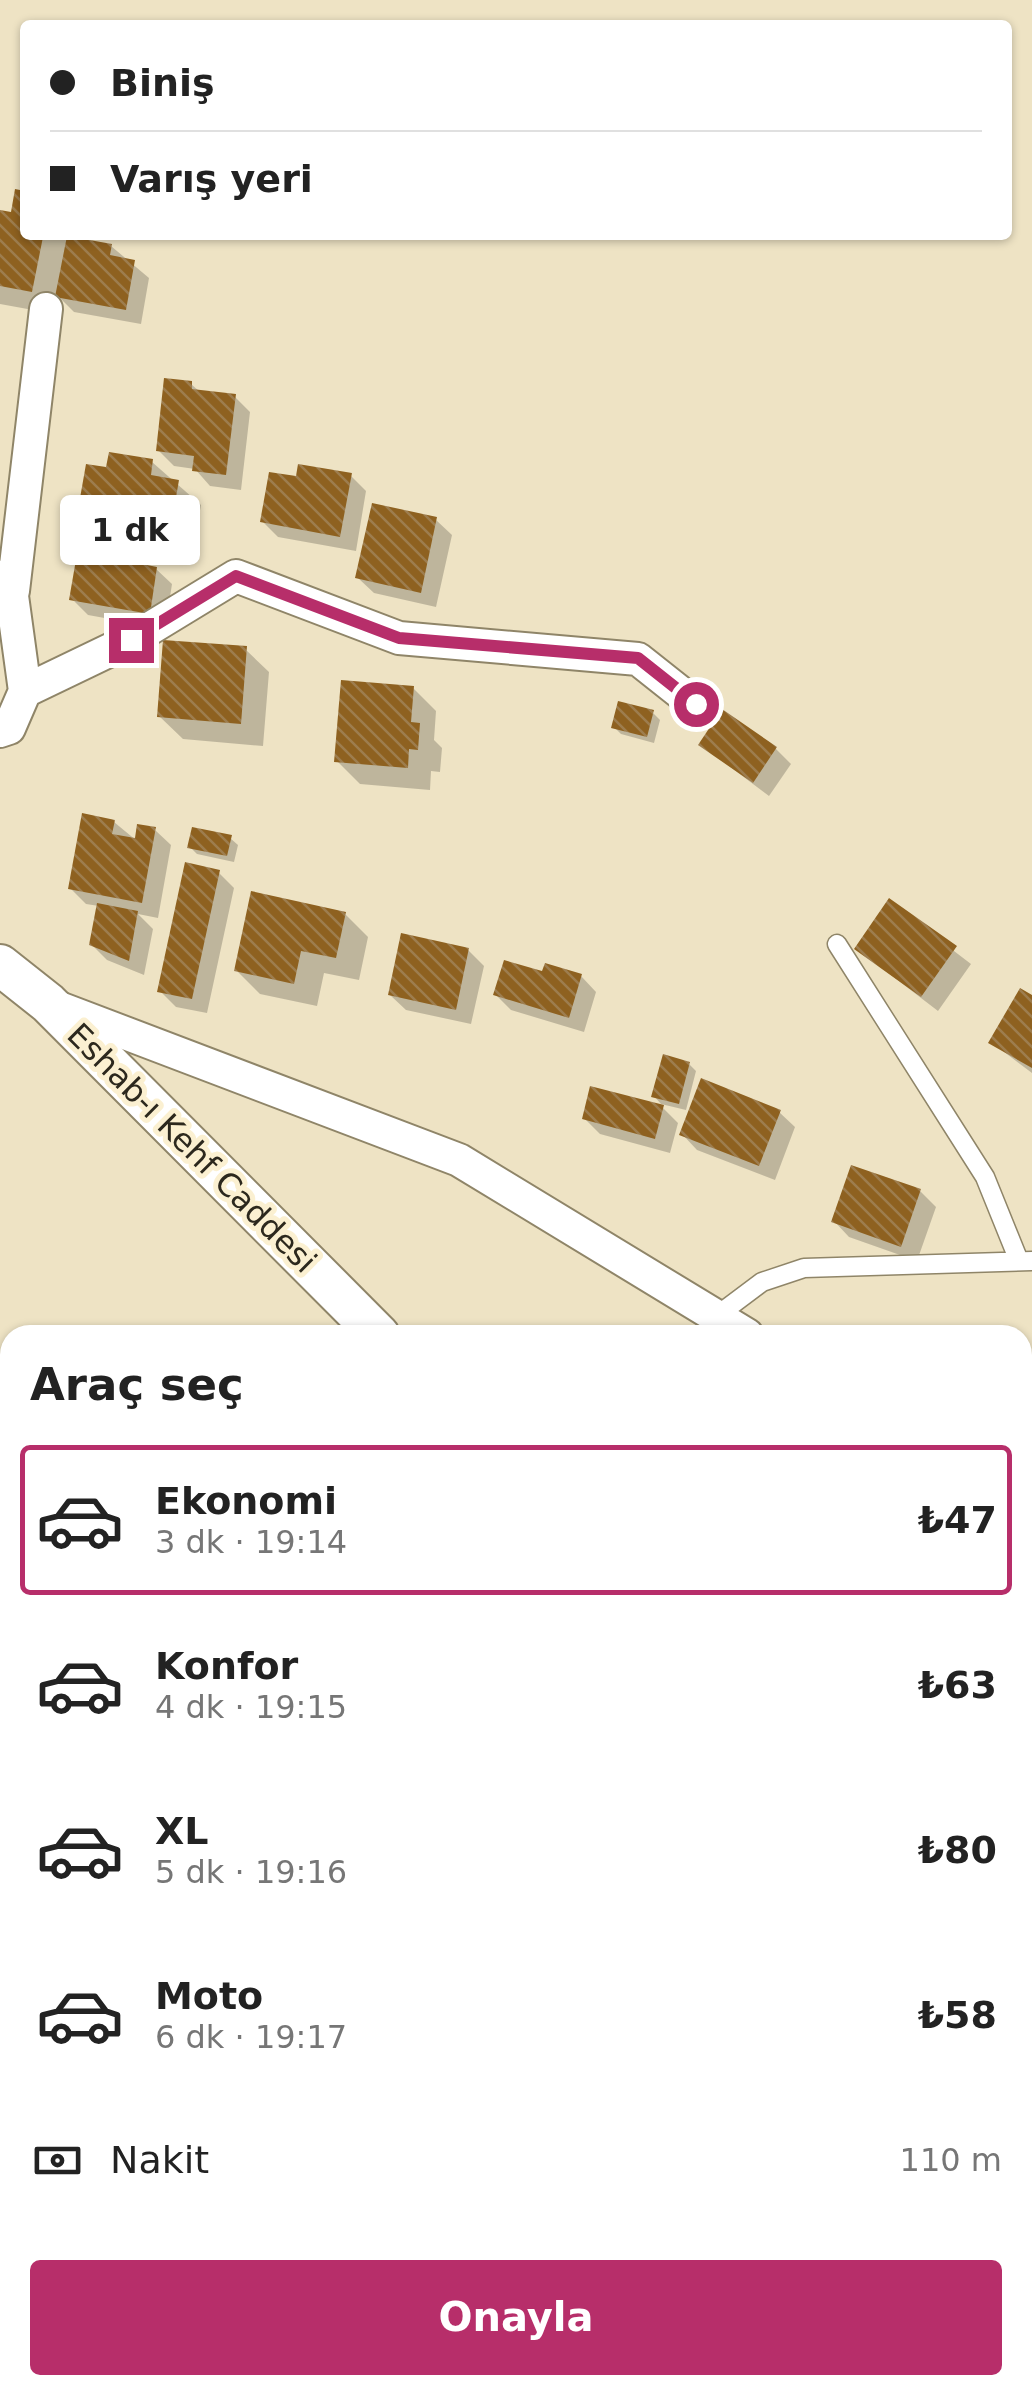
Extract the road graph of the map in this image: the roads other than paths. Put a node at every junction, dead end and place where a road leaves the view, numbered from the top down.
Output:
1 (46, 308) dead end
2 (0, 535) edge
3 (13, 592) junction
4 (25, 690) junction
5 (696, 704) dead end
6 (0, 731) edge
7 (837, 944) dead end
8 (0, 966) edge
9 (48, 1004) junction
10 (1025, 1261) edge
11 (718, 1315) junction
12 (369, 1325) edge
13 (732, 1325) edge

1 - 3 street
2 - 3 street
3 - 4 street
4 - 5 street
4 - 6 street
7 - 10 lane
8 - 9 street, Eshab-ı Kehf Caddesi
9 - 11 street
9 - 12 street, Eshab-ı Kehf Caddesi
10 - 11 lane
11 - 13 street

